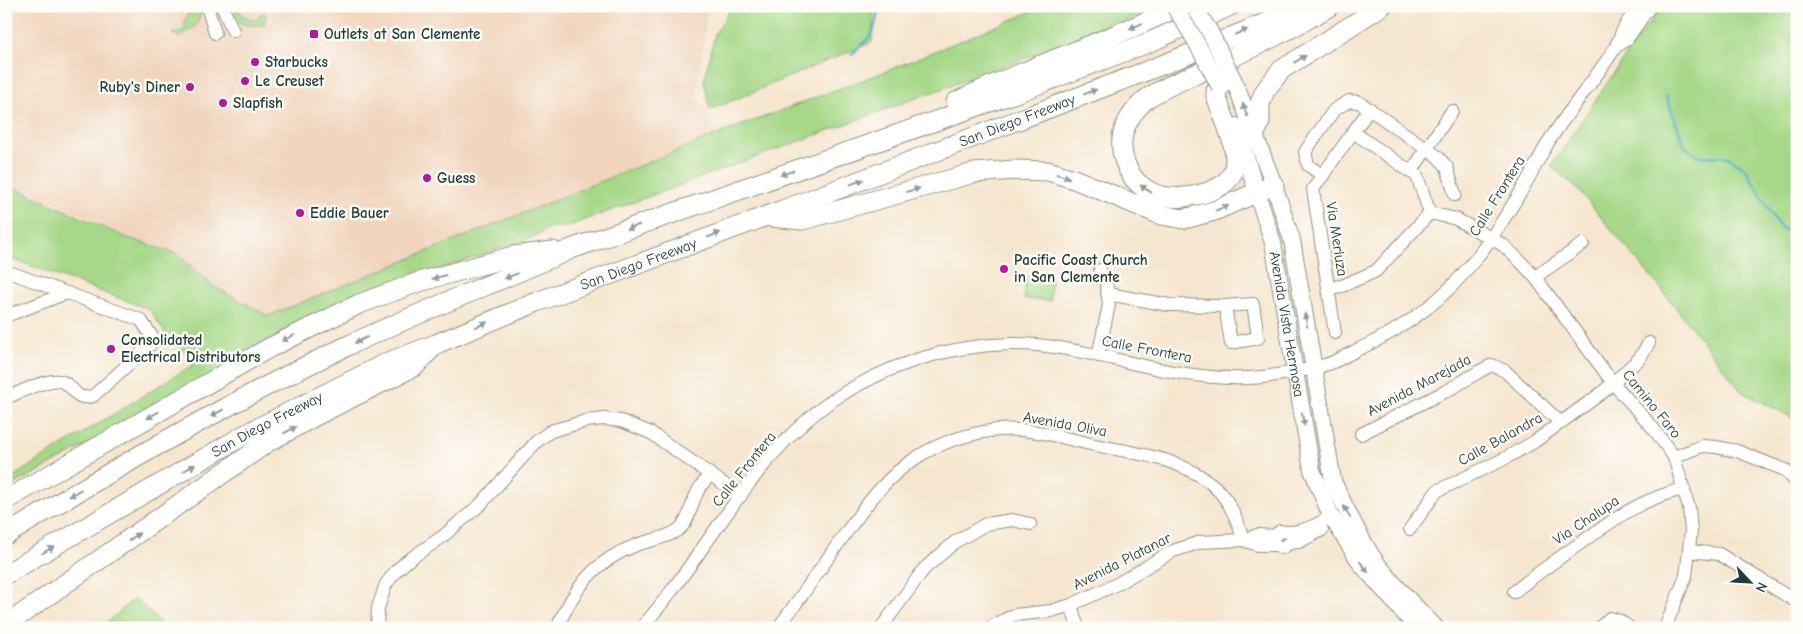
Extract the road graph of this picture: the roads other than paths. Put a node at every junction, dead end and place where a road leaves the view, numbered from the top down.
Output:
1 (207, 6) edge
2 (222, 6) edge
3 (1174, 6) edge
4 (1180, 6) edge
5 (1194, 6) edge
6 (1230, 6) edge
7 (1296, 6) edge
8 (1330, 6) edge
9 (1382, 6) edge
10 (1639, 6) edge
11 (1650, 6) edge
12 (233, 31) dead end
13 (215, 33) dead end
14 (1615, 48) junction
15 (1227, 85) junction
16 (1370, 110) junction
17 (1452, 112) dead end
18 (1353, 132) junction
19 (1254, 136) junction
20 (882, 139) junction
21 (1426, 149) junction
22 (1411, 172) junction
23 (1323, 176) junction
24 (1266, 189) junction
25 (1455, 195) dead end
26 (1430, 213) junction
27 (764, 216) junction
28 (1491, 238) junction
29 (1583, 244) dead end
30 (572, 249) junction
31 (1100, 270) dead end
32 (6, 271) edge
33 (1534, 277) junction
34 (1328, 288) junction
35 (67, 293) junction
36 (1108, 294) junction
37 (1225, 306) junction
38 (6, 316) edge
39 (1335, 333) dead end
40 (1649, 343) dead end
41 (436, 344) junction
42 (1098, 356) junction
43 (1315, 368) junction
44 (1294, 371) junction
45 (1613, 383) junction
46 (6, 398) edge
47 (1561, 423) junction
48 (1361, 434) dead end
49 (1674, 457) junction
50 (710, 474) junction
51 (1797, 482) edge
52 (1684, 489) junction
53 (741, 496) junction
54 (6, 500) edge
55 (1333, 520) junction
56 (1030, 524) dead end
57 (1410, 529) dead end
58 (6, 535) edge
59 (1243, 540) junction
60 (1689, 551) junction
61 (6, 574) edge
62 (1514, 592) dead end
63 (1797, 602) edge
64 (1070, 605) junction
65 (6, 626) edge
66 (785, 626) edge
67 (377, 628) edge
68 (557, 628) edge
69 (641, 628) edge
70 (880, 628) edge
71 (989, 628) edge
72 (1078, 628) edge
73 (1417, 628) edge
74 (1436, 628) edge
75 (1599, 628) edge
76 (1630, 628) edge
77 (1665, 628) edge

1 - 13 street
2 - 12 street
3 - 15 main road, Avenida Vista Hermosa, bridge
4 -> 20 highway
5 - 15 main road, Avenida Vista Hermosa, bridge
6 - 20 highway, San Diego Freeway
27 -> 7 highway, San Diego Freeway
15 -> 8 highway
19 -> 9 highway
10 - 14 street, Calle Frontera
11 - 14 street, Calle Frontera
14 - 28 street, Calle Frontera
19 -> 15 main road, Avenida Vista Hermosa
15 - 24 main road, Avenida Vista Hermosa
16 - 18 street, Via Merluza
16 - 21 street
16 - 23 street
17 - 21 street
18 - 22 street
18 - 23 street, Via Merluza
19 - 24 main road, Avenida Vista Hermosa
20 -> 30 highway, San Diego Freeway
21 - 22 street
21 - 25 street
22 - 26 street
23 - 34 street, Via Merluza
27 -> 24 highway
43 -> 24 main road, Avenida Vista Hermosa
24 - 44 main road, Avenida Vista Hermosa
26 - 28 street, Camino Faro
26 - 34 street
41 -> 27 highway, San Diego Freeway
28 - 33 street, Camino Faro
28 - 43 street, Calle Frontera
29 - 33 street
30 -> 54 highway
30 -> 58 highway, San Diego Freeway
31 - 36 street
32 - 35 street
33 - 45 street, Camino Faro
34 - 39 street, Via Merluza
35 - 38 street
35 - 46 street
36 - 37 street
36 - 42 street
37 - 37 street
40 - 45 street, Calle Balandra
61 -> 41 highway, San Diego Freeway
65 -> 41 highway
42 - 44 street, Calle Frontera
42 - 53 street, Calle Frontera
43 - 44 street, Calle Frontera
74 -> 43 main road, Avenida Vista Hermosa
44 -> 55 main road, Avenida Vista Hermosa
45 - 47 street, Calle Balandra
45 - 49 street, Camino Faro
47 - 48 street, Avenida Marejada
47 - 57 street, Calle Balandra
49 - 51 street
49 - 52 street, Camino Faro
50 - 53 street
50 - 67 street
50 - 68 street
52 - 60 street, Camino Faro
52 - 62 street, Via Chalupa
53 - 69 street, Calle Frontera
55 - 59 street, Avenida Platanar
55 -> 73 main road, Avenida Vista Hermosa
56 - 70 street
59 - 64 street, Avenida Platanar
59 - 66 street, Avenida Oliva
60 - 63 street
60 - 77 street, Camino Faro
64 - 71 street, Avenida Platanar
64 - 72 street
75 - 76 street

